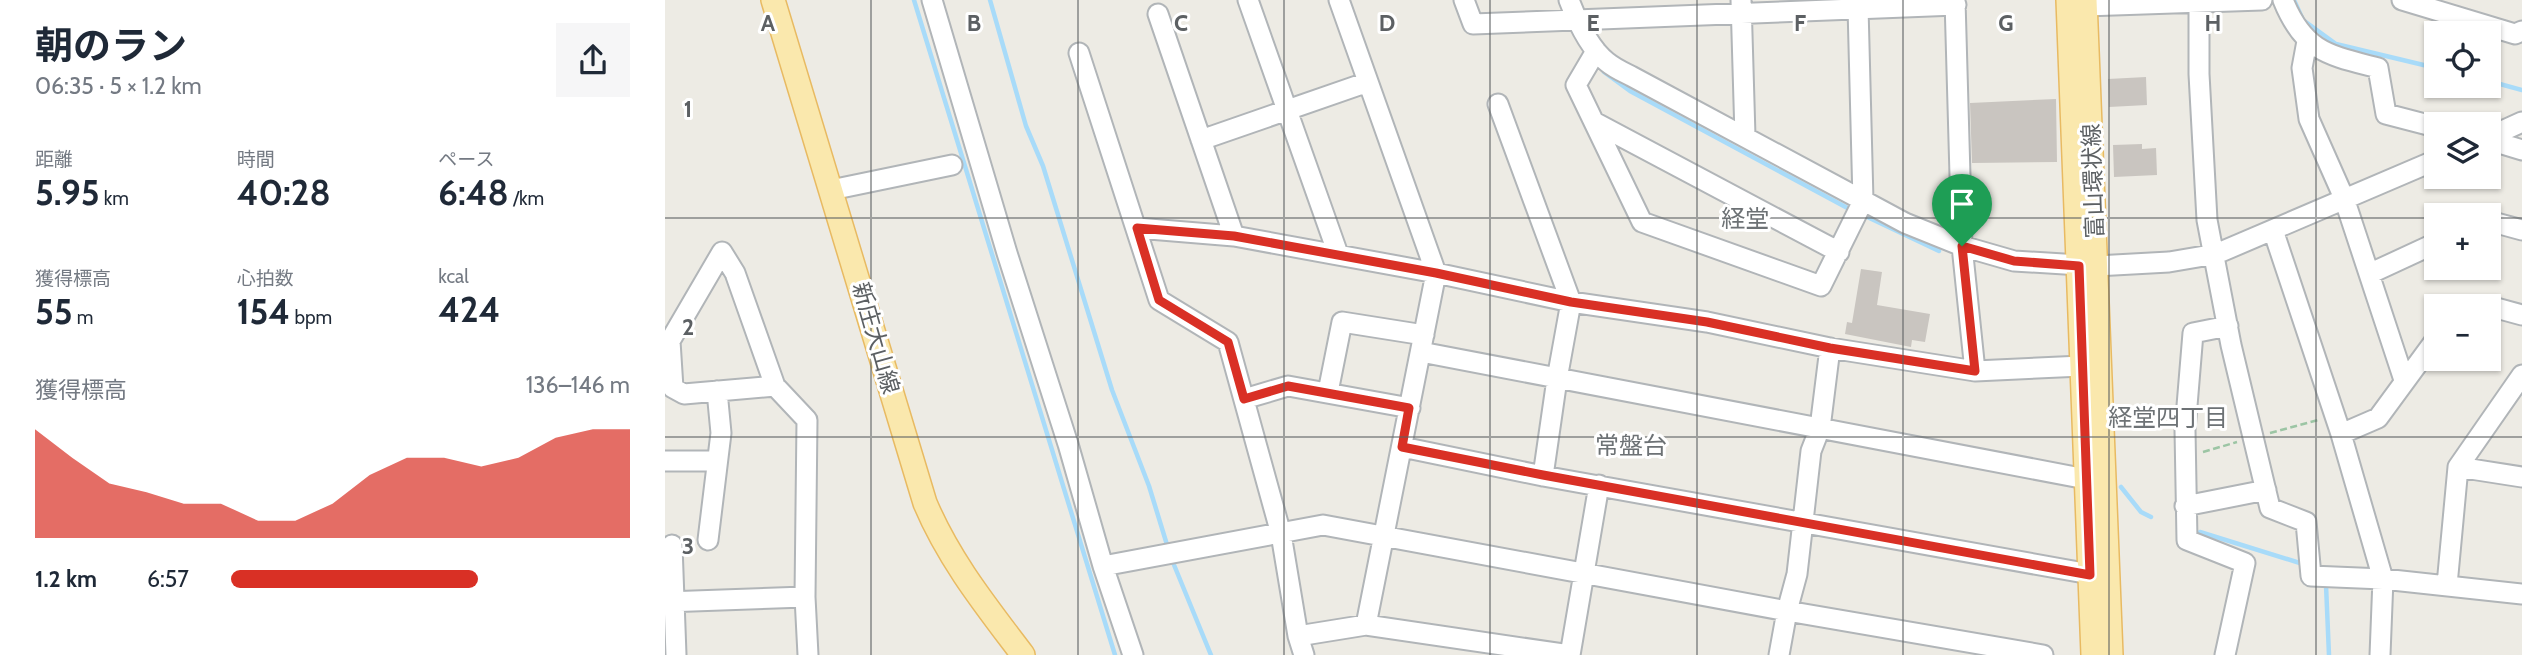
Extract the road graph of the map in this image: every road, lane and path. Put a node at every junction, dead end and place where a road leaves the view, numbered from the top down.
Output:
1 (773, 0) edge
2 (932, 0) edge
3 (1248, 0) edge
4 (1339, 0) edge
5 (1464, 0) edge
6 (1569, 0) edge
7 (2262, 0) edge
8 (2283, 0) edge
9 (2402, 0) edge
10 (1955, 2) edge
11 (2079, 2) edge
12 (2199, 2) junction
13 (1742, 6) edge
14 (1858, 7) junction
15 (1159, 14) dead end
16 (1577, 19) junction
17 (2522, 31) edge
18 (2307, 41) junction
19 (1597, 51) junction
20 (1079, 53) dead end
21 (1368, 82) junction
22 (1498, 104) dead end
23 (1287, 111) junction
24 (1594, 122) junction
25 (2522, 122) edge
26 (2424, 124) edge
27 (2501, 133) edge
28 (1745, 136) junction
29 (1202, 141) junction
30 (2501, 143) edge
31 (2522, 150) edge
32 (952, 165) dead end
33 (2424, 165) edge
34 (831, 190) junction
35 (2344, 198) junction
36 (1863, 201) junction
37 (2501, 224) edge
38 (1137, 228) junction
39 (2273, 230) junction
40 (2522, 230) edge
41 (1234, 236) junction
42 (1962, 246) junction
43 (2424, 249) edge
44 (1839, 252) junction
45 (1338, 254) junction
46 (2213, 254) junction
47 (2087, 266) junction
48 (1436, 273) junction
49 (2371, 273) junction
50 (1571, 302) junction
51 (2501, 309) edge
52 (2522, 315) edge
53 (2228, 326) junction
54 (1422, 344) junction
55 (1830, 348) junction
56 (2424, 354) edge
57 (2082, 366) junction
58 (1975, 371) junction
59 (2522, 375) edge
60 (1557, 379) junction
61 (2404, 380) junction
62 (775, 386) junction
63 (717, 391) junction
64 (1328, 392) junction
65 (1244, 399) junction
66 (1409, 408) junction
67 (1819, 428) junction
68 (2341, 433) junction
69 (1402, 447) junction
70 (665, 461) edge
71 (717, 461) junction
72 (2458, 467) junction
73 (1543, 475) junction
74 (2522, 477) edge
75 (2086, 478) junction
76 (1599, 485) junction
77 (2266, 490) junction
78 (2185, 506) junction
79 (1803, 522) junction
80 (1281, 534) junction
81 (1384, 538) junction
82 (708, 540) dead end
83 (672, 545) dead end
84 (1103, 566) junction
85 (1584, 574) junction
86 (2090, 575) junction
87 (2383, 579) junction
88 (2448, 585) junction
89 (2522, 594) edge
90 (805, 597) junction
91 (670, 602) edge
92 (1787, 611) junction
93 (1366, 625) junction
94 (1301, 646) edge
95 (1443, 646) edge
96 (1985, 651) edge
97 (677, 655) edge
98 (808, 655) edge
99 (1023, 655) edge
100 (1133, 655) edge
101 (1570, 655) edge
102 (1779, 655) edge
103 (2043, 655) edge
104 (2093, 655) edge
105 (2111, 655) edge
106 (2225, 655) edge
107 (2380, 655) edge

1 - 34 main road, 新庄大山線
2 - 84 street
3 - 23 street
4 - 21 street
5 - 16 street
6 - 16 street
7 - 12 street
8 - 18 street
9 - 17 street
10 - 14 street
10 - 42 street
11 - 12 street
11 - 47 main road, 富山環状線
12 - 46 street
13 - 14 street
13 - 16 street
13 - 28 street
14 - 36 street
15 - 29 street
16 - 19 street
18 - 26 street
18 - 35 street
19 - 24 street
19 - 28 street
20 - 38 street
21 - 23 street
21 - 48 street
22 - 50 street
23 - 29 street
23 - 45 street
24 - 44 street
24 - 44 street
25 - 27 street
28 - 36 street
29 - 41 street
30 - 31 street
32 - 34 street
33 - 35 street
34 - 99 main road, 新庄大山線
35 - 39 street
35 - 49 street
36 - 42 street
36 - 44 street
37 - 40 street
38 - 41 street
38 - 65 street
39 - 46 street
39 - 68 street
41 - 45 street
42 - 47 street
42 - 58 street
43 - 49 street
45 - 48 street
46 - 47 street
46 - 53 street
47 - 57 main road, 富山環状線
47 - 105 main road, 富山環状線
48 - 50 street
48 - 54 street
49 - 61 street
50 - 55 street
50 - 60 street
51 - 52 street
53 - 77 street
53 - 78 street
54 - 60 street
54 - 64 street
54 - 66 street
55 - 58 street
55 - 67 street
56 - 61 street
57 - 58 street
57 - 75 main road, 富山環状線
59 - 72 street
60 - 67 street
60 - 73 street
61 - 68 street
62 - 63 street
62 - 63 street
62 - 90 street
63 - 71 street
64 - 65 street
64 - 66 street
65 - 80 street
66 - 69 street
67 - 75 street
67 - 79 street
68 - 87 street
69 - 73 street
69 - 81 street
70 - 71 street
71 - 82 street
72 - 74 street
72 - 88 street
73 - 76 street
75 - 86 main road, 富山環状線
76 - 79 street
76 - 85 street
77 - 78 street
77 - 87 street
78 - 106 street
79 - 86 street
79 - 92 street
80 - 81 street
80 - 84 street
80 - 94 street
81 - 85 street
81 - 93 street
83 - 91 street
84 - 100 street
85 - 92 street
85 - 101 street
86 - 104 main road, 富山環状線
87 - 88 street
87 - 107 street
88 - 89 street
90 - 91 street
90 - 98 street
91 - 97 street
92 - 96 street
92 - 102 street
93 - 94 street
93 - 95 street
95 - 101 street
96 - 103 street

